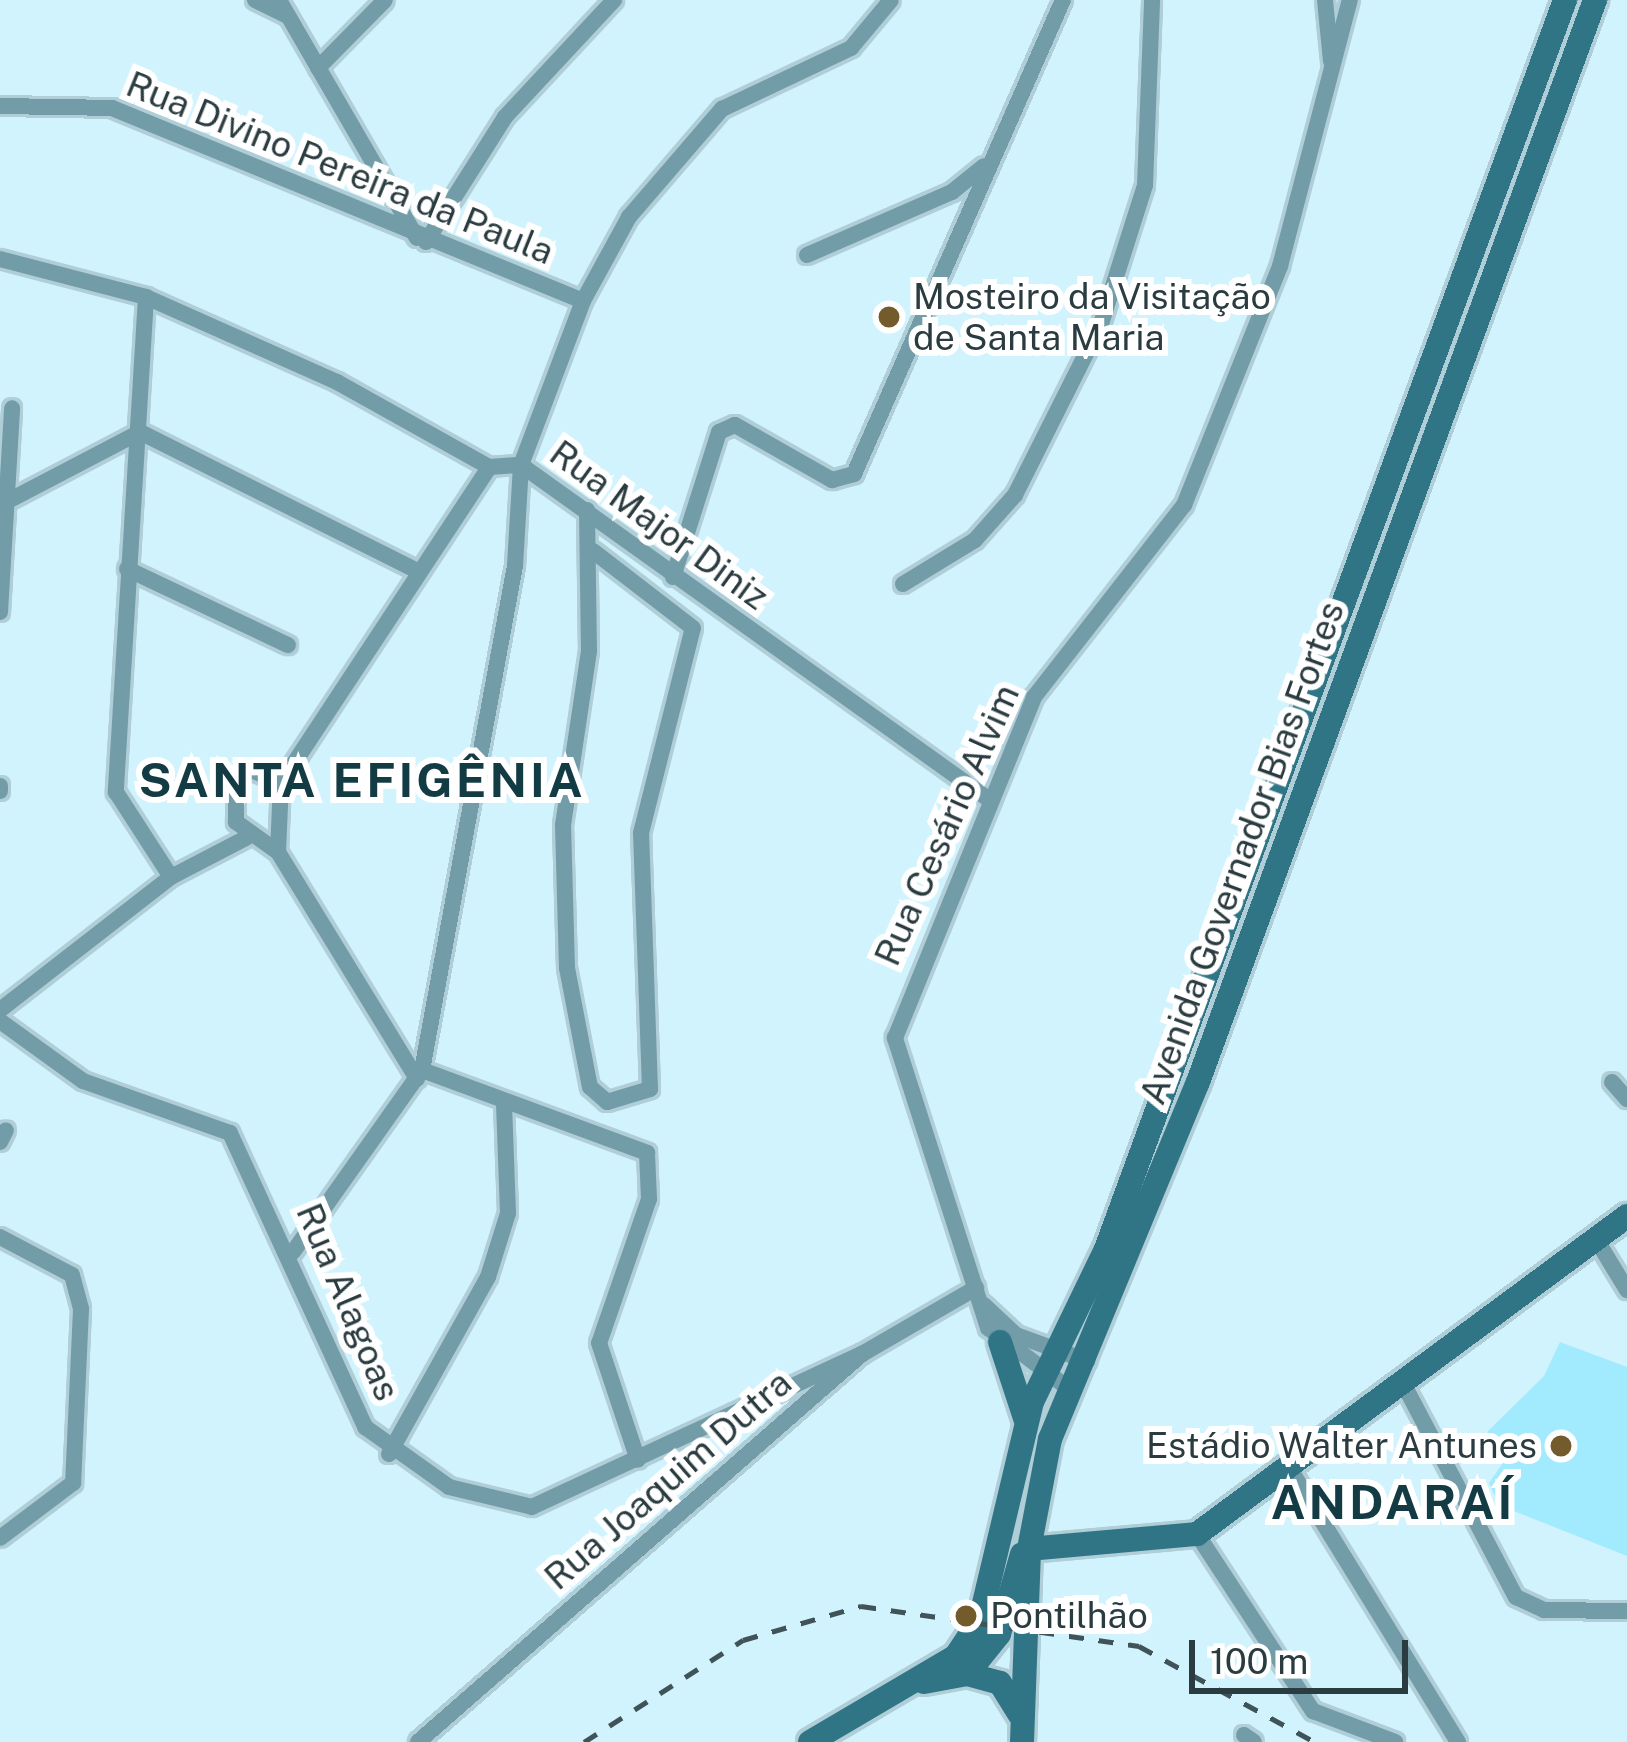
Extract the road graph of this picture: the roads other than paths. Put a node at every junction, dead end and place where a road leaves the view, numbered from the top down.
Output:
1 (255, 0) edge
2 (385, 0) edge
3 (614, 0) edge
4 (891, 0) edge
5 (1063, 0) edge
6 (1152, 0) edge
7 (1325, 0) edge
8 (1350, 0) edge
9 (1565, 0) edge
10 (1595, 0) edge
11 (284, 8) edge
12 (318, 68) junction
13 (1539, 70) junction
14 (1332, 74) junction
15 (1565, 80) junction
16 (0, 106) edge
17 (989, 162) junction
18 (421, 241) junction
19 (807, 255) dead end
20 (0, 259) edge
21 (1464, 274) junction
22 (1490, 284) junction
23 (146, 297) junction
24 (583, 301) junction
25 (12, 408) dead end
26 (140, 432) junction
27 (521, 465) junction
28 (489, 467) junction
29 (8, 502) junction
30 (587, 510) junction
31 (1375, 512) junction
32 (1401, 524) junction
33 (2, 548) edge
34 (593, 551) junction
35 (1357, 555) junction
36 (127, 569) junction
37 (1385, 569) junction
38 (417, 571) junction
39 (673, 577) junction
40 (902, 584) dead end
41 (0, 612) edge
42 (288, 645) dead end
43 (281, 783) junction
44 (987, 798) junction
45 (245, 838) junction
46 (278, 852) junction
47 (171, 877) junction
48 (0, 1010) edge
49 (0, 1021) edge
50 (419, 1074) junction
51 (1612, 1082) dead end
52 (1627, 1099) edge
53 (504, 1106) junction
54 (1627, 1216) edge
55 (0, 1237) edge
56 (1596, 1239) junction
57 (293, 1252) junction
58 (1627, 1290) edge
59 (980, 1296) junction
60 (1000, 1342) junction
61 (1056, 1350) junction
62 (862, 1354) junction
63 (1087, 1360) junction
64 (1044, 1374) junction
65 (1404, 1385) junction
66 (1072, 1391) junction
67 (1026, 1426) junction
68 (388, 1454) junction
69 (638, 1460) junction
70 (1290, 1469) junction
71 (1197, 1534) junction
72 (0, 1538) edge
73 (1029, 1550) junction
74 (1627, 1611) edge
75 (967, 1674) junction
76 (898, 1687) junction
77 (418, 1742) edge
78 (810, 1742) edge
79 (1022, 1742) edge
80 (1395, 1742) edge
81 (1458, 1742) edge

1 - 11 street
2 - 12 street
3 - 18 street
4 - 24 street
5 - 17 street
6 - 40 street
7 - 14 street
8 - 14 street, Rua Cesário Alvim
9 - 13 main road, Avenida Governador Bias Fortes
10 - 15 main road, Avenida Governador Bias Fortes
11 - 12 street
12 - 18 street
13 - 15 main road
13 - 21 main road, Avenida Governador Bias Fortes
14 - 44 street, Rua Cesário Alvim
15 - 22 main road, Avenida Governador Bias Fortes
16 - 18 street, Rua Divino Pereira da Paula
17 - 19 street
17 - 39 street
18 - 24 street, Rua Divino Pereira da Paula
20 - 23 street, Rua Major Diniz
21 - 22 main road
21 - 31 main road, Avenida Governador Bias Fortes
22 - 32 main road, Avenida Governador Bias Fortes
23 - 26 street
23 - 28 street, Rua Major Diniz
24 - 27 street
25 - 29 street
26 - 29 street
26 - 36 street
26 - 38 street
27 - 28 street, Rua Major Diniz
27 - 30 street, Rua Major Diniz
27 - 50 street
28 - 38 street
29 - 33 street
30 - 34 street
30 - 39 street, Rua Major Diniz
31 - 32 main road
31 - 35 main road, Avenida Governador Bias Fortes
32 - 37 main road, Avenida Governador Bias Fortes
33 - 41 street
34 - 34 street
35 - 37 main road
35 - 61 main road, Avenida Governador Bias Fortes
36 - 42 street
36 - 47 street
37 - 63 main road, Avenida Governador Bias Fortes
38 - 43 street
39 - 44 street, Rua Major Diniz
43 - 45 street
43 - 46 street
44 - 59 street, Rua Cesário Alvim
45 - 46 street
45 - 47 street
46 - 50 street
47 - 48 street
49 - 57 street, Rua Alagoas
50 - 53 street
50 - 57 street
51 - 52 street
53 - 68 street
53 - 69 street
54 - 56 main road
55 - 72 street
56 - 58 street
56 - 65 main road
57 - 68 street, Rua Alagoas
59 - 60 street, Rua Cesário Alvim
59 - 61 street
59 - 62 street, Rua Joaquim Dutra
60 - 64 street
60 - 67 main road
61 - 63 street
61 - 64 main road, Avenida Governador Bias Fortes
62 - 69 street, Rua Alagoas
62 - 77 street, Rua Joaquim Dutra
63 - 66 main road, Avenida Governador Bias Fortes
64 - 66 street
64 - 67 main road, Avenida Governador Bias Fortes
65 - 70 main road
65 - 74 street
66 - 73 main road, Avenida Governador Bias Fortes
67 - 76 main road, Avenida Governador Bias Fortes
68 - 69 street, Rua Alagoas
70 - 71 main road
70 - 81 street
71 - 73 main road
71 - 80 street
73 - 75 main road
73 - 79 main road, Avenida Governador Bias Fortes
75 - 76 main road
75 - 79 main road
76 - 78 main road, Avenida Governador Bias Fortes

